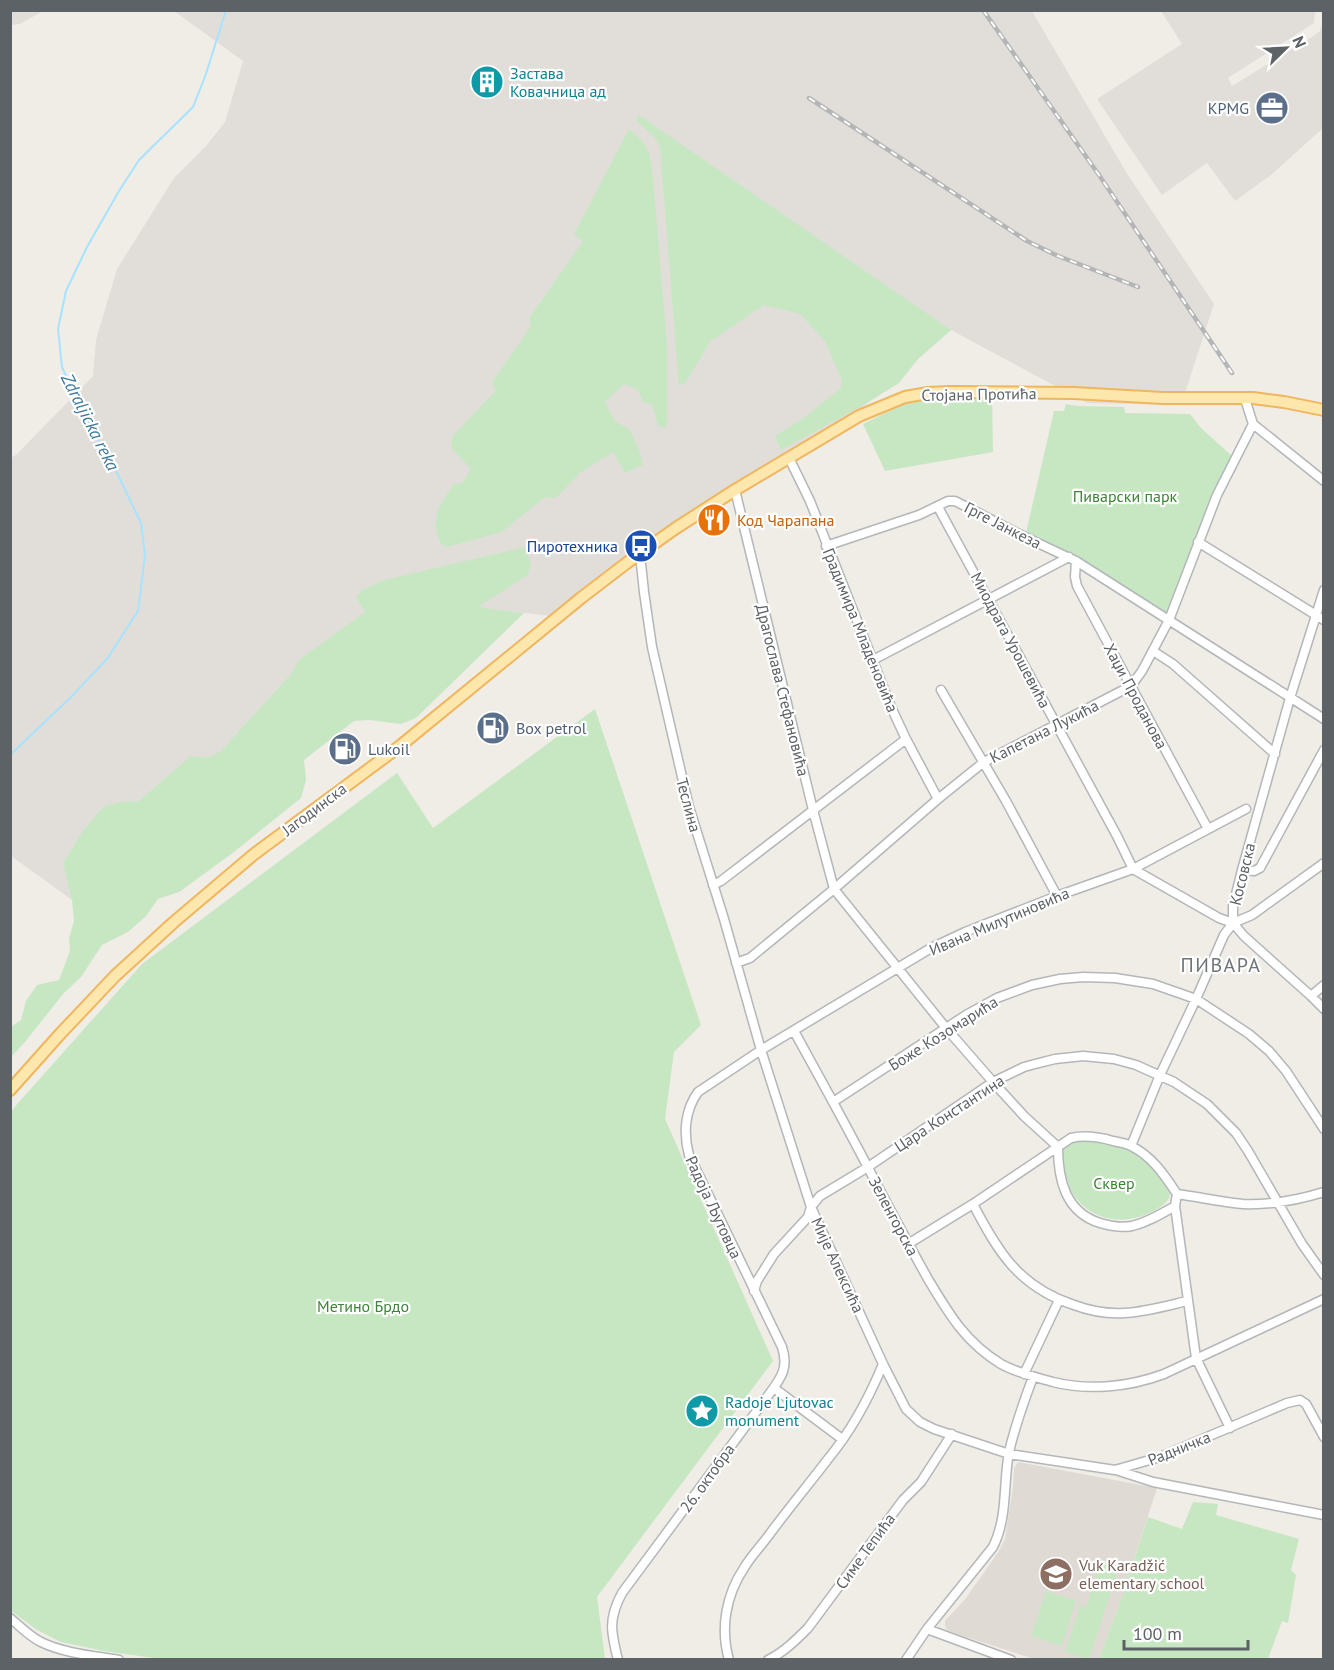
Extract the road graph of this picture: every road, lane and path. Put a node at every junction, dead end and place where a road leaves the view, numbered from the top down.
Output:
1 (1245, 399) junction
2 (1323, 410) edge
3 (1253, 424) junction
4 (789, 458) junction
5 (1323, 481) edge
6 (735, 490) junction
7 (938, 507) junction
8 (1198, 542) junction
9 (826, 546) junction
10 (640, 554) junction
11 (1072, 559) junction
12 (1323, 590) edge
13 (990, 600) junction
14 (1320, 617) edge
15 (1169, 620) junction
16 (1153, 651) junction
17 (873, 660) junction
18 (1131, 686) junction
19 (941, 690) dead end
20 (1290, 698) junction
21 (1323, 719) edge
22 (1056, 724) junction
23 (906, 739) junction
24 (1323, 750) edge
25 (1275, 754) junction
26 (984, 762) junction
27 (938, 799) junction
28 (1246, 809) dead end
29 (813, 810) junction
30 (1208, 829) junction
31 (1323, 863) edge
32 (1133, 869) junction
33 (1242, 870) junction
34 (713, 885) junction
35 (834, 889) junction
36 (1057, 896) junction
37 (1233, 923) junction
38 (736, 963) junction
39 (897, 968) junction
40 (1323, 985) edge
41 (1311, 996) junction
42 (1196, 999) junction
43 (1323, 1009) edge
44 (946, 1028) junction
45 (794, 1031) junction
46 (761, 1050) junction
47 (1160, 1075) junction
48 (993, 1082) junction
49 (10, 1090) edge
50 (833, 1102) junction
51 (1323, 1129) edge
52 (1131, 1146) junction
53 (1058, 1147) junction
54 (868, 1167) junction
55 (806, 1191) junction
56 (1323, 1192) edge
57 (1177, 1194) junction
58 (820, 1196) junction
59 (1276, 1202) junction
60 (973, 1204) junction
61 (1175, 1206) junction
62 (812, 1207) junction
63 (908, 1244) junction
64 (1323, 1275) edge
65 (754, 1291) junction
66 (1323, 1299) edge
67 (1059, 1300) junction
68 (1187, 1300) junction
69 (1196, 1358) junction
70 (883, 1364) junction
71 (1029, 1376) junction
72 (774, 1388) junction
73 (1230, 1428) junction
74 (952, 1434) junction
75 (1323, 1437) edge
76 (842, 1439) junction
77 (1009, 1454) junction
78 (1115, 1470) junction
79 (1323, 1515) edge
80 (10, 1618) edge
81 (927, 1629) junction
82 (982, 1650) junction
83 (119, 1659) edge
84 (618, 1659) edge
85 (729, 1659) edge
86 (768, 1659) edge
87 (906, 1659) edge
88 (979, 1659) edge
89 (1011, 1659) edge

1 - 2 main road, Стојана Протића
1 - 3 street
1 - 4 main road, Стојана Протића
3 - 5 street
3 - 8 street
4 - 6 main road, Стојана Протића
4 - 9 street, Градимира Младеновића
6 - 10 main road, Стојана Протића
6 - 29 street, Драгослава Стефановића
7 - 9 street, Грге Јанкеза
7 - 11 street, Грге Јанкеза
7 - 13 street, Миодрага Урошевића
8 - 14 street
8 - 15 street
9 - 17 street, Градимира Младеновића
10 - 34 street, Теслина
10 - 49 main road, Јагодинска
11 - 13 street
11 - 15 street, Грге Јанкеза
11 - 18 street, Хаџи Проданова
12 - 14 street, Косовска
13 - 17 street
13 - 22 street, Миодрага Урошевића
14 - 20 street, Косовска
15 - 16 street
15 - 20 street, Грге Јанкеза
16 - 18 street
16 - 25 street
17 - 23 street, Градимира Младеновића
18 - 22 street, Капетана Лукића
18 - 30 street, Хаџи Проданова
19 - 26 street
20 - 21 street, Грге Јанкеза
20 - 25 street, Косовска
22 - 26 street, Капетана Лукића
22 - 32 street, Миодрага Урошевића
23 - 27 street, Градимира Младеновића
23 - 29 street
24 - 33 street
25 - 33 street, Косовска
26 - 27 street, Капетана Лукића
26 - 36 street
27 - 35 street, Капетана Лукића
28 - 30 street, Ивана Милутиновића
29 - 34 street
29 - 35 street, Драгослава Стефановића
30 - 32 street, Ивана Милутиновића
31 - 37 street
32 - 36 street, Ивана Милутиновића
32 - 37 street
33 - 37 street, Косовска
34 - 38 street, Теслина
35 - 38 street, Капетана Лукића
35 - 39 street
36 - 39 street, Ивана Милутиновића
37 - 41 street
37 - 42 street, Косовска
38 - 46 street, Теслина
39 - 44 street
39 - 45 street, Ивана Милутиновића
40 - 41 street
41 - 43 street
42 - 44 street, Боже Козомарића
42 - 47 street, Косовска
42 - 51 street, Боже Козомарића
44 - 48 street
44 - 50 street, Боже Козомарића
45 - 46 street, Ивана Милутиновића
45 - 50 street, Зеленгорска
46 - 55 street, Мије Алексића
46 - 65 street, Радоја Љутовца
47 - 48 street, Цара Константина
47 - 52 street, Косовска
47 - 59 street, Цара Константина
48 - 53 street
48 - 54 street, Цара Константина
50 - 54 street, Зеленгорска
52 - 53 street
52 - 57 street
53 - 60 street
53 - 61 street
54 - 58 street, Цара Константина
54 - 63 street, Зеленгорска
55 - 58 street
55 - 62 street, Мије Алексића
56 - 59 street
57 - 59 street
57 - 61 street
58 - 62 street, Цара Константина
59 - 64 street, Цара Константина
60 - 63 street
60 - 67 street
61 - 68 street
62 - 65 street
62 - 70 street, Мије Алексића
63 - 71 street, Зеленгорска
65 - 72 street, 26. октобра
66 - 69 street, Зеленгорска
67 - 68 street
67 - 71 street
68 - 69 street
69 - 71 street, Зеленгорска
69 - 73 street
70 - 74 street, Мије Алексића
70 - 76 street
71 - 77 street
72 - 76 street
72 - 84 street, 26. октобра
73 - 75 street, Радничка
73 - 78 street, Радничка
74 - 77 street, Мије Алексића
74 - 86 street, Симе Тепића
76 - 85 street
77 - 78 street, Радничка
77 - 81 street
78 - 79 street
80 - 83 street
81 - 82 street
81 - 87 street
82 - 88 street
82 - 89 street

